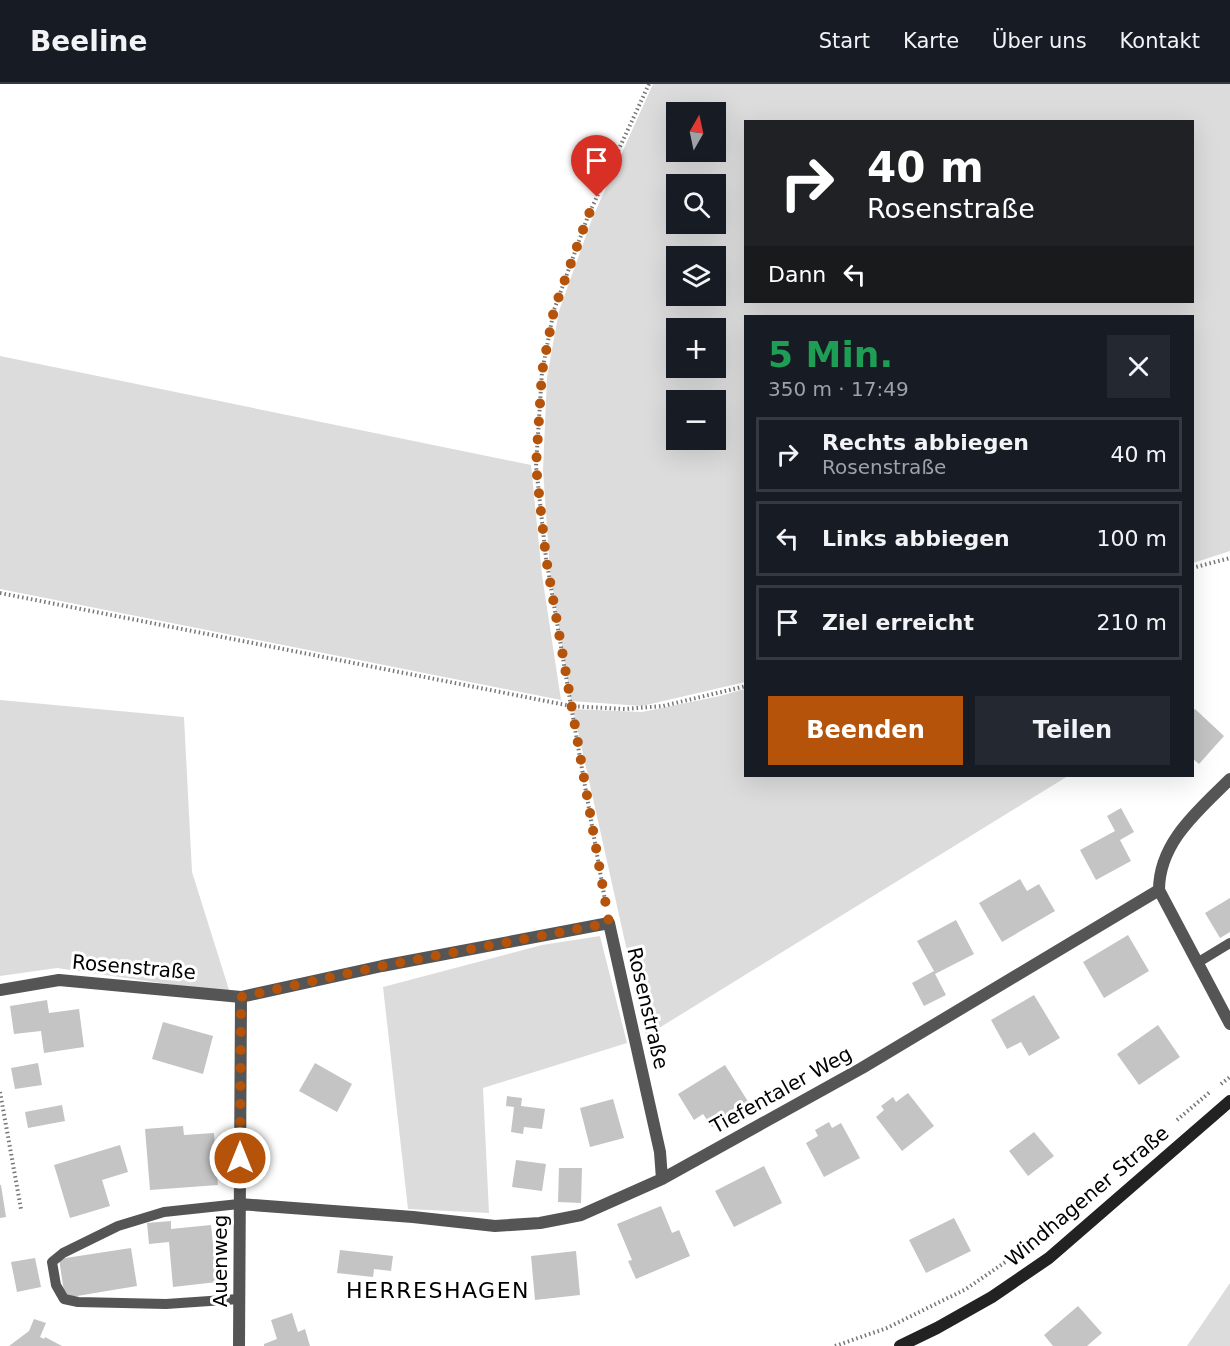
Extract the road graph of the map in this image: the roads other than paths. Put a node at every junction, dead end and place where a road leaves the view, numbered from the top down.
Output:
1 (1230, 779) edge
2 (1159, 890) junction
3 (1230, 943) edge
4 (1197, 963) junction
5 (0, 990) edge
6 (241, 997) junction
7 (1230, 1024) edge
8 (1230, 1101) edge
9 (662, 1179) junction
10 (240, 1204) junction
11 (239, 1299) junction
12 (239, 1346) edge
13 (900, 1346) edge

1 - 2 street
2 - 4 street
2 - 9 street, Tiefentaler Weg
3 - 4 lane
4 - 7 street
5 - 6 street, Rosenstraße
6 - 9 street, Rosenstraße
6 - 10 street, Auenweg
8 - 13 main road, Windhagener Straße
9 - 10 street, Tiefentaler Weg
10 - 11 street, Auenweg
10 - 11 lane
11 - 12 street, Auenweg

